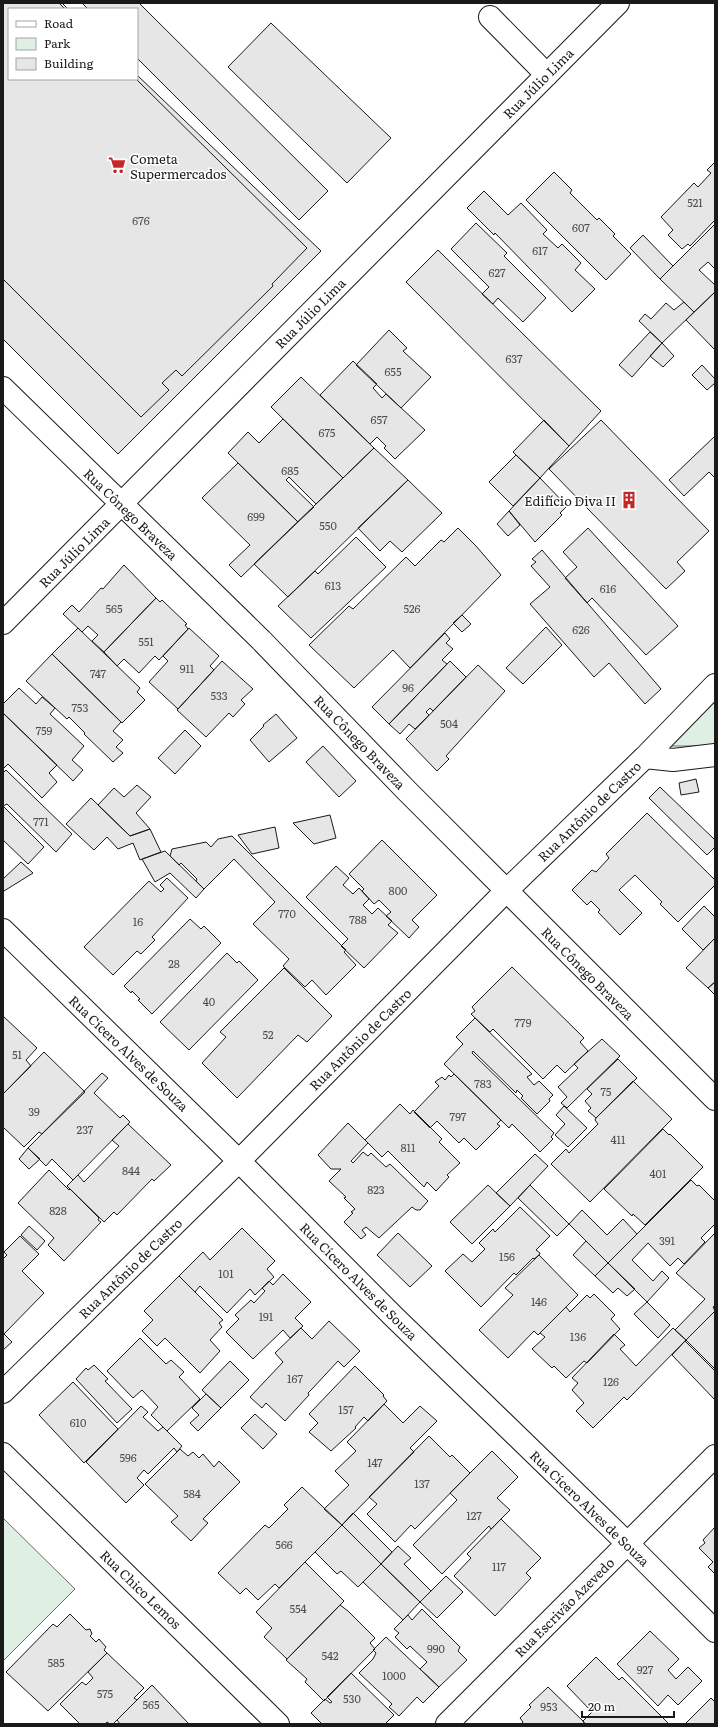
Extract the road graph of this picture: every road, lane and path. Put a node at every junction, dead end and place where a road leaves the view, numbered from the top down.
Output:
1 (618, 3) edge
2 (490, 17) dead end
3 (547, 75) junction
4 (3, 388) edge
5 (121, 504) junction
6 (3, 623) edge
7 (715, 685) edge
8 (715, 755) edge
9 (645, 757) junction
10 (506, 891) junction
11 (3, 930) edge
12 (715, 1099) edge
13 (239, 1161) junction
14 (3, 1392) edge
15 (3, 1454) edge
16 (715, 1456) edge
17 (627, 1543) junction
18 (715, 1631) edge
19 (278, 1724) edge
20 (447, 1724) edge

1 - 3 street, Rua Júlio Lima
2 - 3 street
3 - 5 street, Rua Júlio Lima
4 - 5 street, Rua Cônego Braveza
5 - 6 street, Rua Júlio Lima
5 - 10 street, Rua Cônego Braveza
7 - 9 street, Rua Antônio de Castro
8 - 9 street
9 - 10 street, Rua Antônio de Castro
10 - 12 street, Rua Cônego Braveza
10 - 13 street, Rua Antônio de Castro
11 - 13 street, Rua Cícero Alves de Souza
13 - 14 street, Rua Antônio de Castro
13 - 17 street, Rua Cícero Alves de Souza
15 - 19 street, Rua Chico Lemos
16 - 17 street, Rua Escrivão Azevedo
17 - 18 street, Rua Cícero Alves de Souza
17 - 20 street, Rua Escrivão Azevedo

